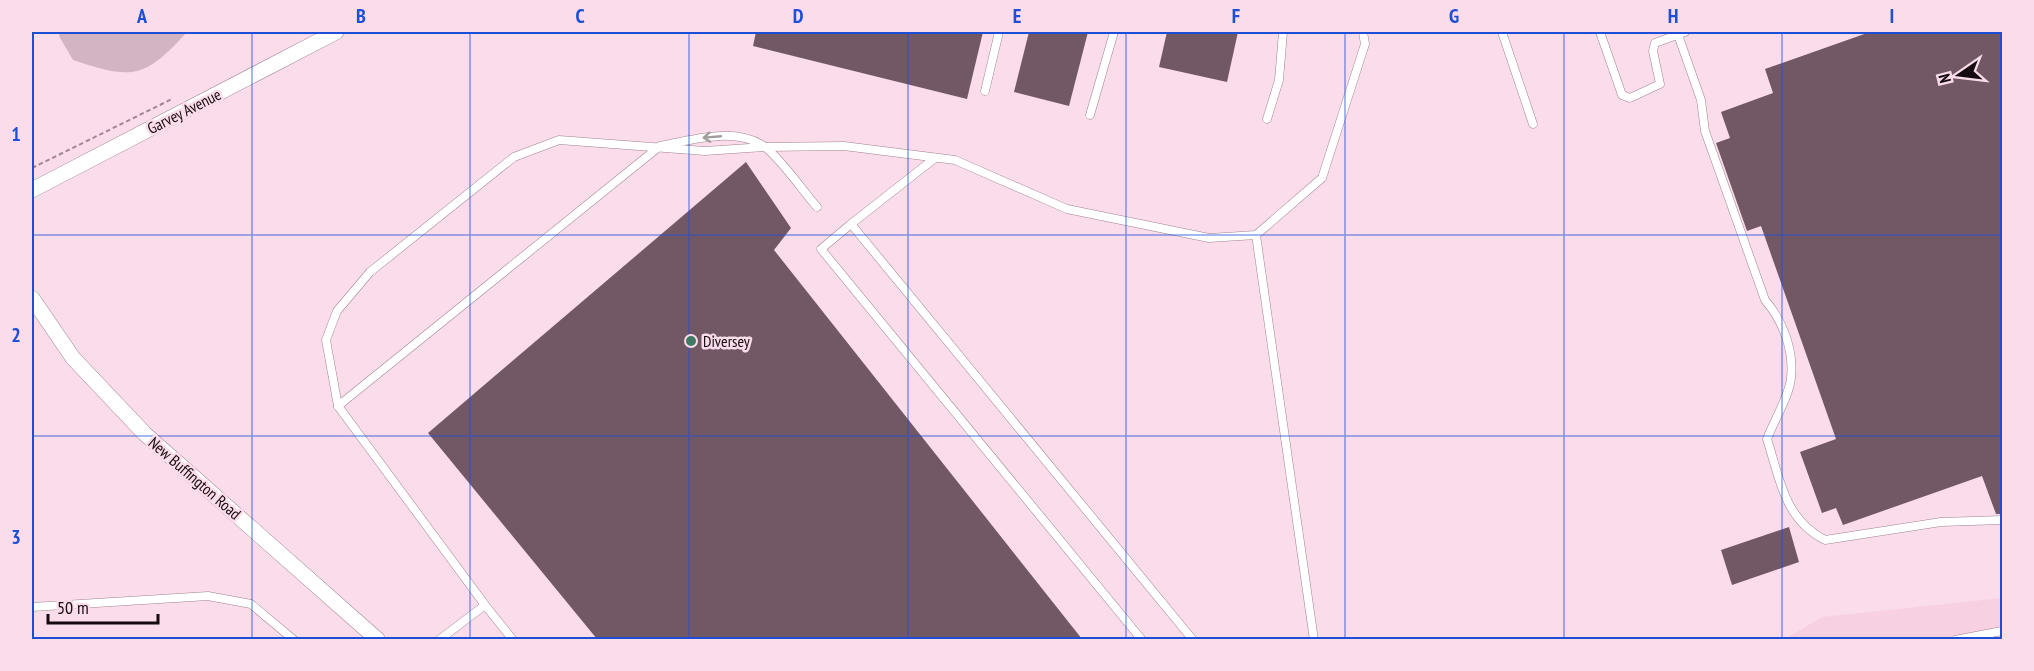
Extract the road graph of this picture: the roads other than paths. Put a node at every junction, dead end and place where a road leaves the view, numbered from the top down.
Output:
1 (336, 32) edge
2 (999, 32) edge
3 (1114, 32) edge
4 (1283, 32) edge
5 (1363, 32) edge
6 (1502, 32) edge
7 (1600, 32) edge
8 (1680, 32) edge
9 (985, 91) dead end
10 (1090, 115) dead end
11 (1267, 119) dead end
12 (1533, 124) dead end
13 (660, 146) junction
14 (764, 147) junction
15 (935, 158) junction
16 (32, 190) edge
17 (817, 207) dead end
18 (851, 224) junction
19 (1256, 235) junction
20 (32, 298) edge
21 (338, 406) junction
22 (2002, 520) edge
23 (485, 605) junction
24 (32, 607) edge
25 (2002, 631) edge
26 (294, 639) edge
27 (378, 639) edge
28 (439, 639) edge
29 (513, 639) edge
30 (1142, 639) edge
31 (1193, 639) edge
32 (1314, 639) edge
33 (1955, 639) edge

1 - 16 street, Garvey Avenue
2 - 9 lane
3 - 10 lane
4 - 11 lane
5 - 19 lane
6 - 12 lane
7 - 8 lane
8 - 22 lane
13 - 14 lane
14 -> 13 lane
13 - 21 lane
13 - 21 lane
14 - 15 lane
14 - 17 lane
15 - 18 lane
15 - 19 lane
18 - 30 lane
18 - 31 lane
19 - 32 lane
20 - 27 street, New Buffington Road
21 - 23 lane
23 - 28 lane
23 - 29 lane
24 - 26 lane
25 - 33 lane

